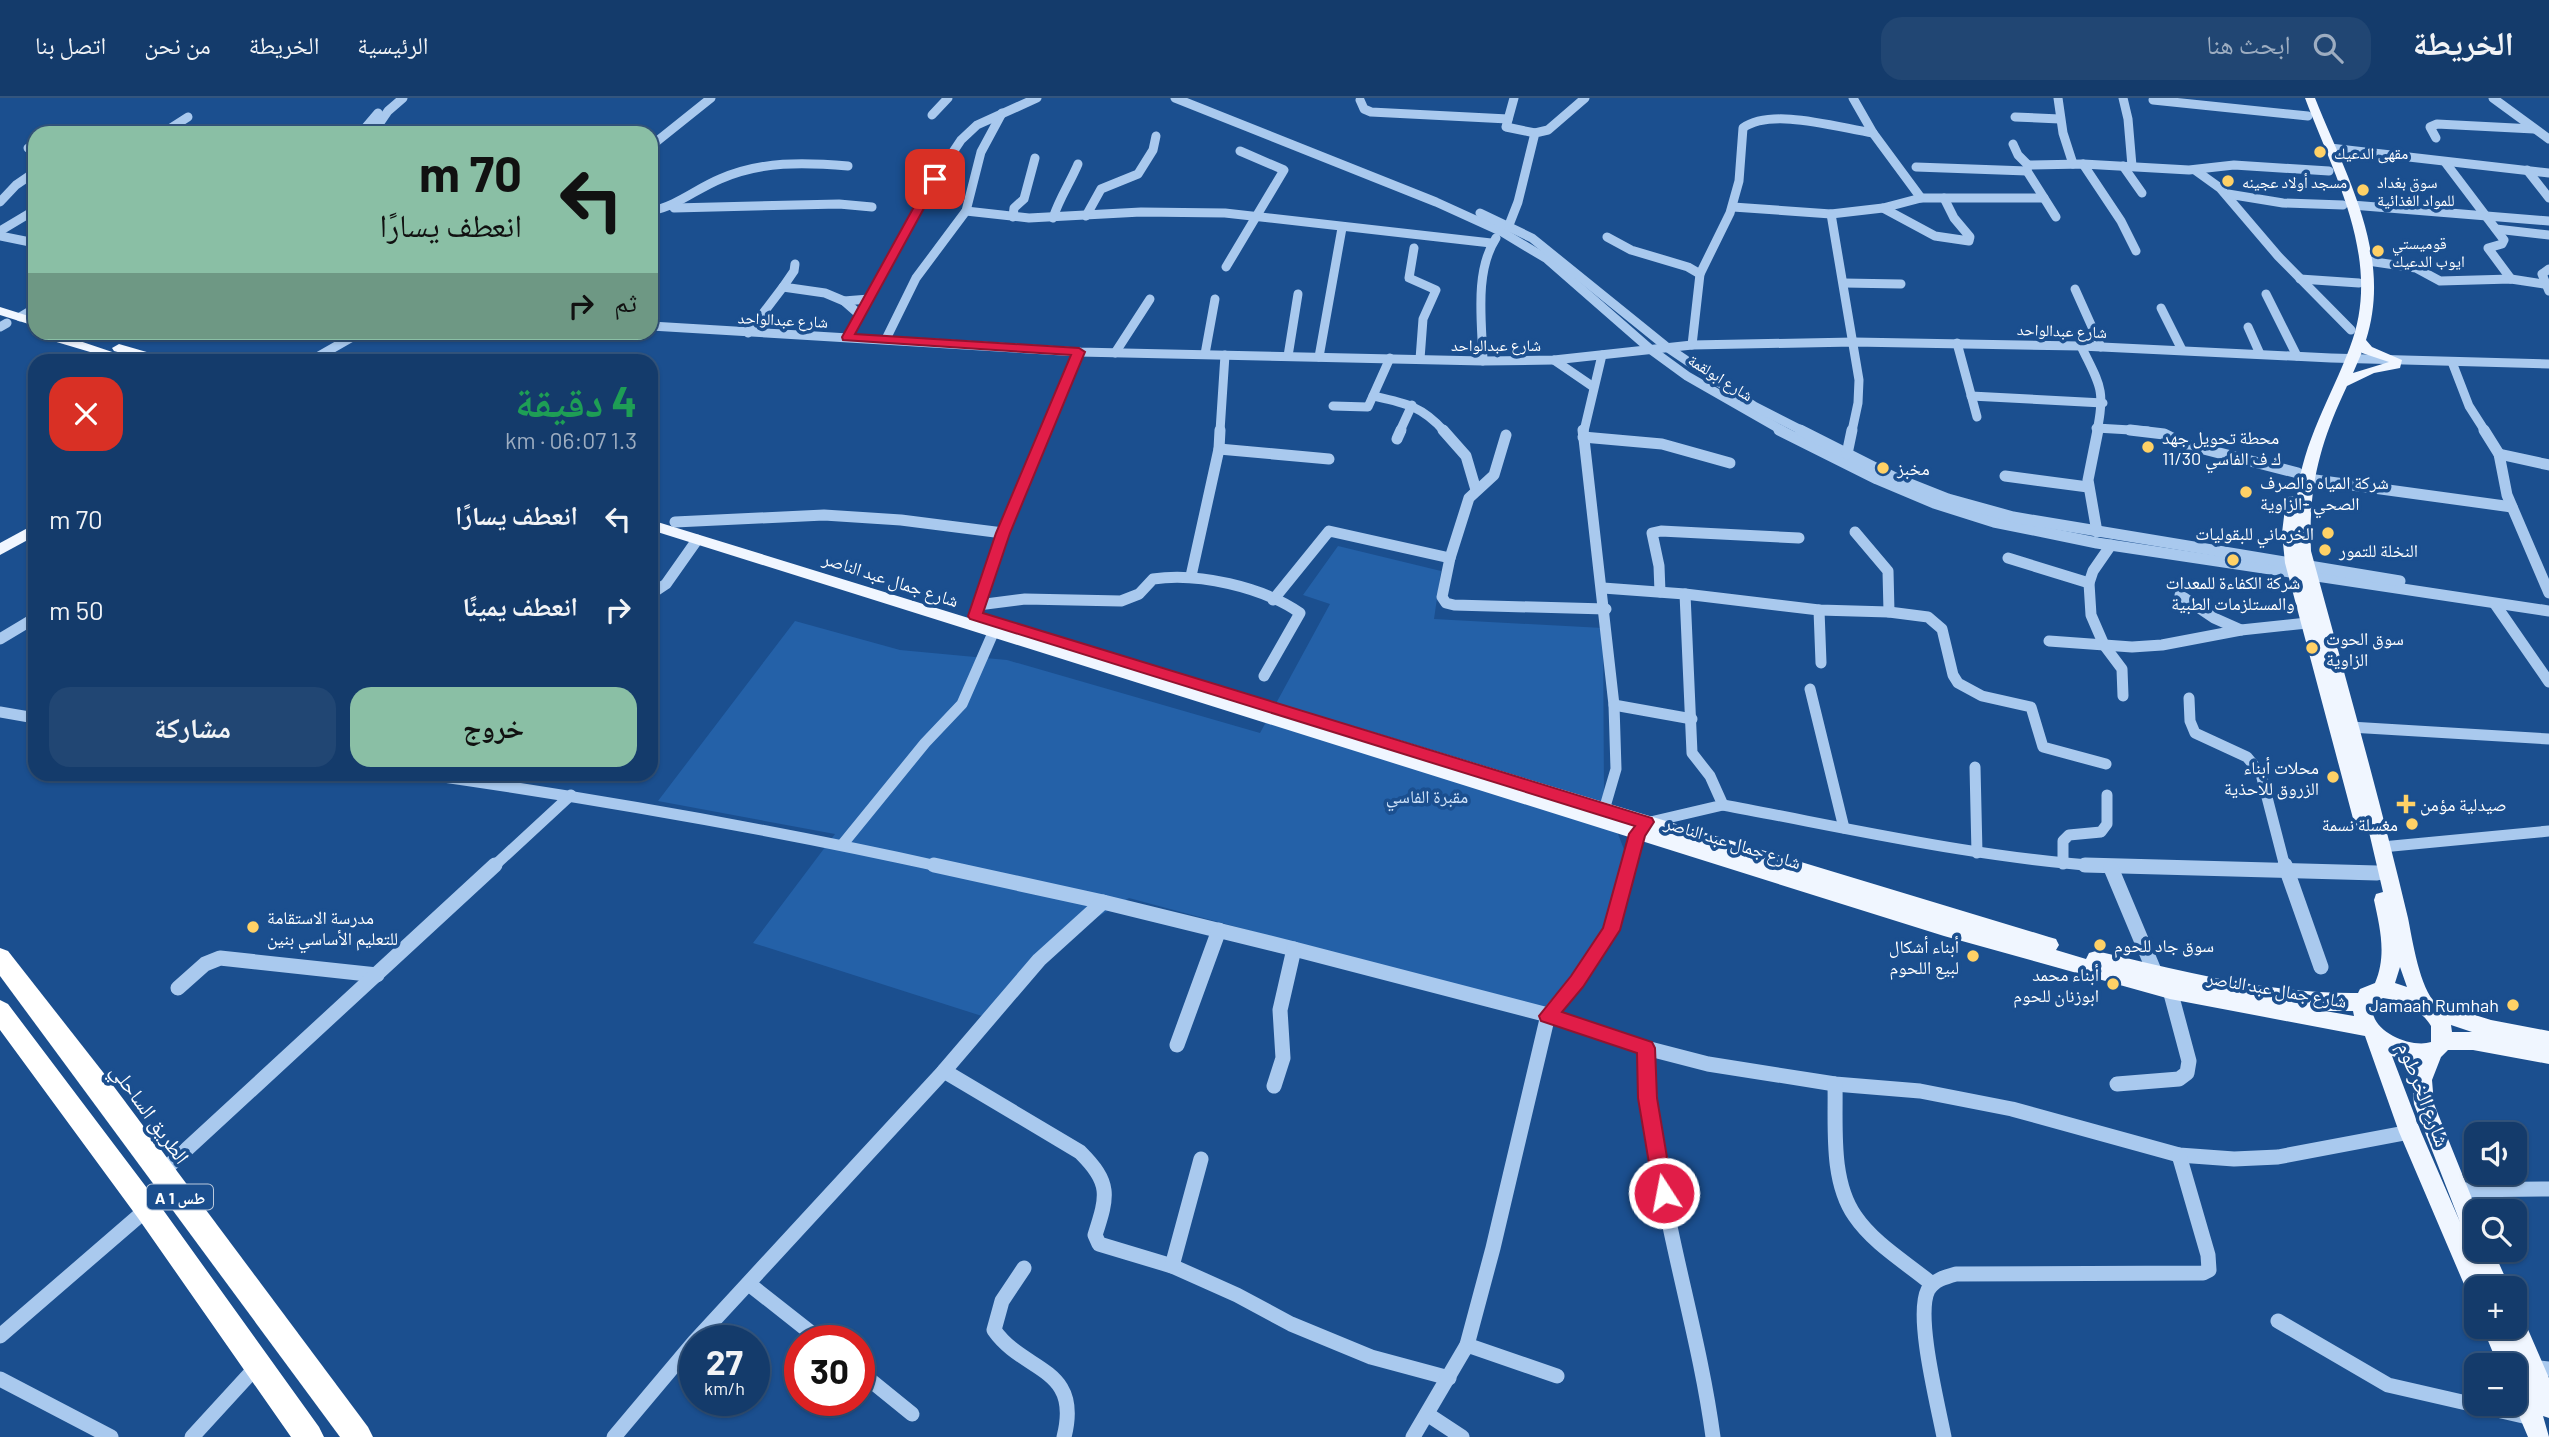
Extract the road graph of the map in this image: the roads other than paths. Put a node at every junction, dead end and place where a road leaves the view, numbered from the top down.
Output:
1 (403, 98) edge
2 (711, 98) edge
3 (948, 98) edge
4 (1020, 98) edge
5 (1037, 98) edge
6 (1175, 98) edge
7 (1193, 98) edge
8 (1514, 98) edge
9 (1585, 98) edge
10 (1853, 98) edge
11 (2058, 98) edge
12 (2123, 98) edge
13 (2300, 98) edge
14 (2310, 98) edge
15 (2493, 98) edge
16 (1361, 99) edge
17 (2153, 100) dead end
18 (385, 104) dead end
19 (1013, 108) junction
20 (1002, 113) junction
21 (932, 115) dead end
22 (2308, 116) junction
23 (188, 117) dead end
24 (2015, 117) dead end
25 (1508, 119) junction
26 (2060, 119) junction
27 (2526, 123) junction
28 (174, 126) edge
29 (367, 126) edge
30 (378, 126) edge
31 (2549, 127) edge
32 (2534, 129) junction
33 (1535, 133) junction
34 (1873, 133) junction
35 (1156, 136) dead end
36 (2436, 138) dead end
37 (2549, 139) edge
38 (658, 140) edge
39 (2013, 144) dead end
40 (2330, 148) junction
41 (1240, 151) dead end
42 (1035, 158) dead end
43 (2445, 162) junction
44 (1079, 163) dead end
45 (2078, 164) junction
46 (848, 166) dead end
47 (2127, 166) junction
48 (1916, 167) dead end
49 (2028, 168) junction
50 (2195, 170) junction
51 (2526, 170) junction
52 (2329, 171) junction
53 (2549, 173) edge
54 (28, 177) edge
55 (2142, 193) dead end
56 (2228, 194) junction
57 (1921, 198) junction
58 (1944, 198) junction
59 (2044, 198) junction
60 (2549, 198) edge
61 (0, 202) edge
62 (2348, 205) junction
63 (872, 207) dead end
64 (1733, 207) junction
65 (1883, 208) junction
66 (670, 209) junction
67 (658, 210) edge
68 (966, 211) junction
69 (1831, 214) junction
70 (2484, 214) junction
71 (28, 215) edge
72 (1086, 216) junction
73 (1258, 216) junction
74 (1013, 217) junction
75 (2056, 217) dead end
76 (1053, 218) junction
77 (2545, 220) edge
78 (1342, 228) junction
79 (1506, 228) junction
80 (2496, 229) junction
81 (0, 234) edge
82 (2549, 235) edge
83 (1607, 237) dead end
84 (28, 241) edge
85 (1492, 243) junction
86 (1415, 248) dead end
87 (2136, 251) dead end
88 (2368, 261) junction
89 (795, 264) dead end
90 (1226, 267) dead end
91 (2549, 269) edge
92 (1700, 274) junction
93 (2300, 279) junction
94 (2511, 279) junction
95 (1844, 283) junction
96 (2359, 283) junction
97 (1901, 284) dead end
98 (783, 287) junction
99 (2546, 288) edge
100 (2075, 289) dead end
101 (1298, 294) dead end
102 (2266, 294) dead end
103 (869, 299) junction
104 (1150, 299) dead end
105 (1214, 299) dead end
106 (844, 301) junction
107 (2161, 308) dead end
108 (28, 311) edge
109 (860, 314) junction
110 (5, 320) edge
111 (28, 322) edge
112 (658, 327) edge
113 (2248, 327) dead end
114 (28, 329) edge
115 (748, 333) junction
116 (2355, 335) junction
117 (848, 337) junction
118 (886, 339) junction
119 (63, 340) edge
120 (95, 340) edge
121 (347, 340) edge
122 (1854, 342) junction
123 (1957, 343) junction
124 (1692, 345) junction
125 (2081, 346) junction
126 (2101, 347) junction
127 (1668, 348) junction
128 (1650, 349) junction
129 (2182, 350) junction
130 (1079, 352) junction
131 (1115, 353) junction
132 (109, 354) edge
133 (140, 354) edge
134 (322, 354) edge
135 (1205, 354) junction
136 (2260, 354) junction
137 (1225, 355) junction
138 (1602, 355) junction
139 (1289, 356) junction
140 (2297, 356) junction
141 (1319, 357) junction
142 (1390, 358) junction
143 (1420, 359) junction
144 (2342, 359) junction
145 (1554, 360) junction
146 (1483, 361) junction
147 (2395, 362) junction
148 (2549, 364) edge
149 (2453, 365) junction
150 (2549, 371) edge
151 (2342, 383) junction
152 (1592, 386) junction
153 (1373, 396) junction
154 (1971, 396) junction
155 (2103, 403) junction
156 (1412, 405) junction
157 (1333, 406) dead end
158 (1977, 417) dead end
159 (2096, 428) junction
160 (1506, 435) dead end
161 (1583, 437) junction
162 (1397, 439) dead end
163 (1219, 449) junction
164 (1847, 454) junction
165 (2499, 454) junction
166 (1329, 459) dead end
167 (1730, 463) dead end
168 (2549, 465) edge
169 (2005, 476) dead end
170 (2303, 476) junction
171 (2088, 487) junction
172 (1476, 490) junction
173 (2512, 507) junction
174 (658, 516) edge
175 (675, 522) junction
176 (28, 523) edge
177 (658, 527) edge
178 (1855, 532) dead end
179 (2097, 532) junction
180 (1003, 533) junction
181 (28, 534) edge
182 (0, 538) edge
183 (1799, 538) dead end
184 (697, 540) junction
185 (2111, 545) junction
186 (0, 550) edge
187 (1450, 558) junction
188 (2008, 558) dead end
189 (2300, 570) junction
190 (1191, 576) junction
191 (2089, 583) junction
192 (1603, 588) junction
193 (658, 589) edge
194 (1660, 592) junction
195 (2549, 593) edge
196 (1685, 594) junction
197 (2180, 595) dead end
198 (1273, 600) junction
199 (2495, 604) junction
200 (2549, 604) edge
201 (1606, 609) junction
202 (977, 610) junction
203 (1819, 610) junction
204 (2549, 611) edge
205 (1889, 612) junction
206 (28, 622) edge
207 (2307, 623) junction
208 (2241, 630) junction
209 (993, 633) junction
210 (0, 639) edge
211 (2049, 641) dead end
212 (2104, 645) junction
213 (1821, 663) dead end
214 (1264, 676) dead end
215 (2549, 682) edge
216 (1810, 689) dead end
217 (2123, 696) dead end
218 (2189, 698) dead end
219 (1614, 705) junction
220 (0, 712) edge
221 (28, 717) edge
222 (1692, 719) junction
223 (2350, 727) junction
224 (2549, 739) edge
225 (2106, 764) dead end
226 (1975, 767) dead end
227 (472, 781) edge
228 (571, 795) junction
229 (2107, 795) dead end
230 (1723, 805) junction
231 (1604, 810) junction
232 (1642, 828) junction
233 (1844, 828) junction
234 (2549, 831) edge
235 (842, 845) junction
236 (2382, 846) junction
237 (1977, 853) junction
238 (2063, 864) junction
239 (2110, 868) junction
240 (2286, 870) junction
241 (2376, 873) junction
242 (1102, 902) junction
243 (1219, 930) junction
244 (1294, 949) junction
245 (0, 958) edge
246 (2321, 967) dead end
247 (2155, 973) junction
248 (377, 975) junction
249 (178, 988) dead end
250 (2382, 989) junction
251 (2169, 990) junction
252 (2361, 1002) junction
253 (2425, 1006) junction
254 (0, 1011) edge
255 (1548, 1016) junction
256 (2372, 1031) junction
257 (2549, 1040) edge
258 (66, 1044) junction
259 (1177, 1045) dead end
260 (2438, 1046) junction
261 (1646, 1048) junction
262 (2549, 1055) edge
263 (39, 1064) junction
264 (944, 1071) junction
265 (1835, 1084) junction
266 (2117, 1084) dead end
267 (1274, 1086) dead end
268 (2410, 1132) junction
269 (2179, 1156) junction
270 (1201, 1160) dead end
271 (162, 1172) junction
272 (2549, 1189) edge
273 (2457, 1190) junction
274 (2464, 1207) edge
275 (146, 1209) junction
276 (1172, 1266) junction
277 (1024, 1268) dead end
278 (2472, 1276) edge
279 (1932, 1283) junction
280 (749, 1284) junction
281 (2278, 1321) dead end
282 (801, 1325) edge
283 (0, 1336) edge
284 (1467, 1345) junction
285 (258, 1365) junction
286 (1557, 1376) dead end
287 (1449, 1378) junction
288 (0, 1379) edge
289 (875, 1384) edge
290 (2527, 1384) edge
291 (912, 1414) dead end
292 (1427, 1414) junction
293 (2540, 1420) edge
294 (111, 1437) edge
295 (192, 1437) edge
296 (309, 1437) edge
297 (358, 1437) edge
298 (614, 1437) edge
299 (1064, 1437) edge
300 (1413, 1437) edge
301 (1462, 1437) edge
302 (1713, 1437) edge
303 (1944, 1437) edge

1 - 30 street
2 - 38 street
3 - 21 street
4 - 19 street
5 - 19 street
6 - 79 street, شارع ابولقمة
7 - 79 street, شارع ابولقمة
8 - 25 street
9 - 33 street
10 - 34 street
11 - 26 street
12 - 47 street
13 - 22 main road
14 - 40 main road
15 - 27 street
16 - 25 street
17 - 22 street
18 - 29 street
19 - 20 street
20 - 68 street
20 - 103 street
22 - 52 main road
23 - 28 street
24 - 26 street
25 - 33 street
26 - 45 street
27 - 31 street
27 - 32 street
32 - 36 street
32 - 37 street
33 - 79 street
34 - 57 street
34 - 64 street
35 - 72 street
39 - 49 street
40 - 43 street
40 - 62 main road
41 - 73 street
42 - 74 street
43 - 51 street
43 - 70 street
44 - 76 street
45 - 47 street
45 - 49 street
45 - 87 street
46 - 66 street
47 - 50 street
47 - 55 street
48 - 49 street
49 - 59 street
50 - 52 street
50 - 56 street
51 - 53 street
51 - 60 street
52 - 62 main road
54 - 61 street
56 - 62 street
56 - 93 street
57 - 58 street
57 - 65 street
58 - 59 street
58 - 65 street
59 - 75 street
62 - 70 street
62 - 88 main road
62 - 96 main road
63 - 66 street
64 - 69 street
64 - 92 street
65 - 69 street
66 - 67 street
68 - 74 street
68 - 118 street
69 - 95 street
70 - 77 street
70 - 80 street
71 - 81 street
72 - 73 street
72 - 76 street
73 - 78 street
73 - 90 street
74 - 76 street
77 - 82 street
78 - 85 street
78 - 141 street
79 - 85 street
79 - 127 street, شارع ابولقمة
79 - 128 street, شارع ابولقمة
80 - 82 street
80 - 94 street
81 - 84 street
83 - 92 street
85 - 146 street
86 - 143 street
88 - 94 street
88 - 116 main road
89 - 98 street
91 - 99 street
92 - 124 street
93 - 96 street
93 - 116 street
94 - 99 street
95 - 97 street
95 - 122 street
96 - 116 main road
98 - 106 street
98 - 115 street
100 - 126 street
101 - 139 street
102 - 140 street
103 - 106 street
103 - 109 street
104 - 131 street
105 - 135 street
106 - 109 street
107 - 129 street
108 - 110 street
109 - 117 street
110 - 111 main road
110 - 114 main road
112 - 115 street, شارع عبدالواحد
113 - 136 street
115 - 117 street, شارع عبدالواحد
116 - 144 main road
116 - 147 main road
117 - 118 street, شارع عبدالواحد
118 - 130 street, شارع عبدالواحد
119 - 132 main road
120 - 133 main road
121 - 134 street
122 - 123 street, شارع عبدالواحد
122 - 124 street, شارع عبدالواحد
122 - 164 street
123 - 125 street, شارع عبدالواحد
123 - 154 street
124 - 127 street, شارع عبدالواحد
125 - 126 street, شارع عبدالواحد
125 - 155 street
126 - 129 street, شارع عبدالواحد
127 - 128 street, شارع عبدالواحد
127 - 164 street, شارع ابولقمة
128 - 138 street, شارع عبدالواحد
128 - 185 street, شارع ابولقمة
129 - 136 street, شارع عبدالواحد
130 - 131 street, شارع عبدالواحد
130 - 180 street
131 - 135 street, شارع عبدالواحد
135 - 137 street, شارع عبدالواحد
136 - 140 street, شارع عبدالواحد
137 - 139 street, شارع عبدالواحد
137 - 163 street
138 - 145 street, شارع عبدالواحد
138 - 152 street
139 - 141 street, شارع عبدالواحد
140 - 144 street, شارع عبدالواحد
141 - 142 street, شارع عبدالواحد
142 - 143 street, شارع عبدالواحد
142 - 153 street
143 - 146 street, شارع عبدالواحد
144 - 147 street, شارع عبدالواحد
144 - 151 main road
144 - 170 main road
145 - 146 street, شارع عبدالواحد
145 - 152 street
147 - 149 street, شارع عبدالواحد
147 - 151 main road
148 - 149 street
149 - 150 street
149 - 165 street
151 - 170 main road
152 - 161 street
153 - 156 street
153 - 157 street
154 - 155 street
154 - 158 street
155 - 159 street
156 - 162 street
156 - 172 street
159 - 170 street
159 - 171 street
160 - 172 street
161 - 167 street
161 - 192 street
163 - 166 street
163 - 190 street
164 - 179 street, شارع ابولقمة
165 - 168 street
165 - 173 street
169 - 171 street
170 - 173 street
170 - 189 main road
171 - 179 street
172 - 187 street
173 - 195 street
174 - 175 main road, شارع جمال عبد الناصر
175 - 180 street
175 - 202 main road, شارع جمال عبد الناصر
176 - 182 main road
177 - 184 main road, شارع جمال عبد الناصر
178 - 205 street
179 - 189 street, شارع ابولقمة
180 - 202 street
181 - 186 main road
183 - 194 street
184 - 193 street
184 - 209 main road, شارع جمال عبد الناصر
185 - 189 street, شارع ابولقمة
185 - 191 street
187 - 198 street
187 - 201 street
188 - 191 street
189 - 199 street
189 - 200 street
189 - 207 main road
189 - 223 main road
190 - 198 street
190 - 202 street
191 - 212 street
192 - 194 street
192 - 201 street
194 - 196 street
196 - 203 street
196 - 222 street
197 - 208 street
198 - 214 street
199 - 204 street
199 - 215 street
201 - 219 street
202 - 231 main road, شارع جمال عبد الناصر
203 - 205 street
203 - 213 street
205 - 225 street
206 - 210 street
207 - 208 street
207 - 241 main road
208 - 212 street
209 - 232 main road, شارع جمال عبد الناصر
209 - 235 street
211 - 212 street
212 - 217 street
216 - 233 street
218 - 240 street
219 - 222 street
219 - 231 street
220 - 221 street
222 - 230 street
223 - 224 street
223 - 236 main road
226 - 237 street
227 - 228 street
228 - 235 street
228 - 248 street
229 - 238 street
230 - 232 street
230 - 233 street
231 - 232 main road, شارع جمال عبد الناصر
232 - 247 main road, شارع جمال عبد الناصر
232 - 251 main road, شارع جمال عبد الناصر
232 - 255 street
233 - 237 street
234 - 236 street
235 - 242 street
236 - 253 main road
237 - 238 street
238 - 239 street
239 - 240 street
239 - 247 street
240 - 241 street
240 - 246 street
241 - 250 main road
242 - 243 street
242 - 264 street
243 - 244 street
243 - 259 street
244 - 255 street
244 - 267 street
245 - 258 highway, الطريق الساحلي / A 1 طس
247 - 252 main road, شارع جمال عبد الناصر
248 - 249 street
248 - 271 street
250 - 252 main road
250 - 253 main road
251 - 256 main road, شارع جمال عبد الناصر
251 - 266 street
252 - 256 main road
253 - 257 main road
253 - 260 main road
254 - 263 highway
255 - 261 street
255 - 284 street
256 - 260 main road
256 - 268 main road, شارع الخرطوم
258 - 263 highway
258 - 271 highway, الطريق الساحلي / A 1 طس
260 - 262 main road
260 - 273 main road, شارع الخرطوم
261 - 265 street
261 - 302 street
263 - 275 highway
264 - 276 street
264 - 280 street
265 - 269 street
265 - 279 street
268 - 269 street
268 - 278 main road, شارع الخرطوم
269 - 279 street
270 - 276 street
271 - 297 highway, الطريق الساحلي / A 1 طس
272 - 273 street
273 - 274 main road, شارع الخرطوم
275 - 283 street
275 - 285 highway
276 - 287 street
277 - 299 street
279 - 303 street
280 - 282 street
280 - 298 street
281 - 293 street
284 - 286 street
284 - 287 street
285 - 295 street
285 - 296 highway
287 - 292 street
288 - 294 street
289 - 291 street
290 - 293 main road
292 - 300 street
292 - 301 street

